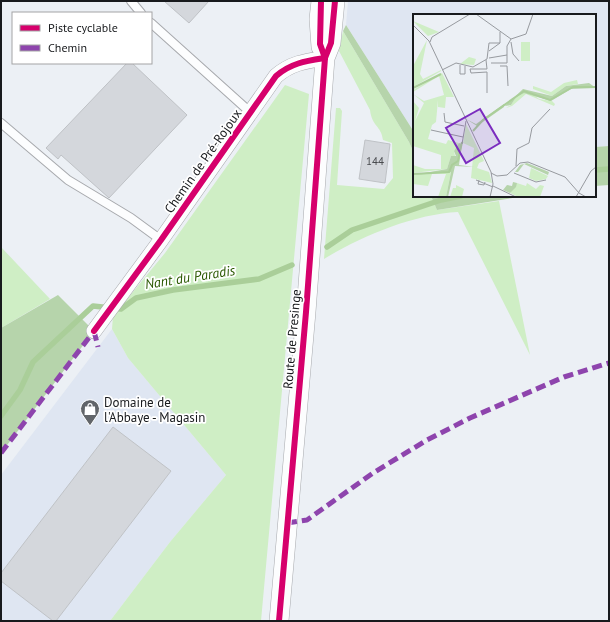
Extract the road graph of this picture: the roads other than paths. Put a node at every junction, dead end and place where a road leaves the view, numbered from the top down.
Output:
1 (130, 1) edge
2 (321, 1) edge
3 (335, 1) edge
4 (141, 12) edge
5 (152, 24) edge
6 (325, 58) junction
7 (250, 112) junction
8 (1, 123) edge
9 (161, 240) junction
10 (94, 331) dead end
11 (278, 621) edge

1 - 4 lane
2 - 6 street, Route de Presinge
3 - 6 street, Route de Presinge
5 - 7 lane
6 - 7 street, Chemin de Pré-Rojoux
6 - 11 street, Route de Presinge
7 - 9 street, Chemin de Pré-Rojoux
8 - 9 lane
9 - 10 street, Chemin de Pré-Rojoux

